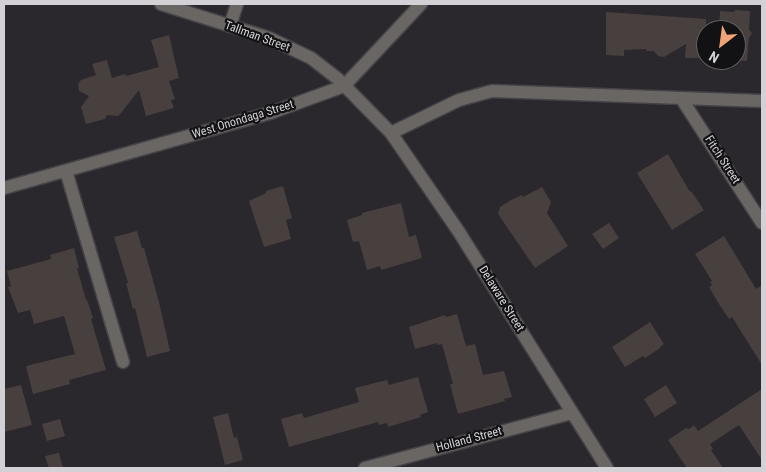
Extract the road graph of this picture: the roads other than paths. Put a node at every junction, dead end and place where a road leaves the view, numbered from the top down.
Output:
1 (161, 4) edge
2 (237, 4) edge
3 (421, 4) edge
4 (230, 26) junction
5 (344, 86) junction
6 (681, 98) junction
7 (762, 101) edge
8 (391, 133) junction
9 (66, 171) junction
10 (4, 188) edge
11 (762, 223) edge
12 (122, 362) dead end
13 (572, 413) junction
14 (365, 468) edge
15 (607, 468) edge

1 - 4 street, Tallman Street
2 - 4 street
3 - 5 street
4 - 5 street, Tallman Street
5 - 8 street
5 - 9 street, West Onondaga Street
6 - 7 street
6 - 8 street
6 - 11 street, Fitch Street
8 - 13 street, Delaware Street
9 - 10 street, West Onondaga Street
9 - 12 street
13 - 14 street, Holland Street
13 - 15 street, Delaware Street

